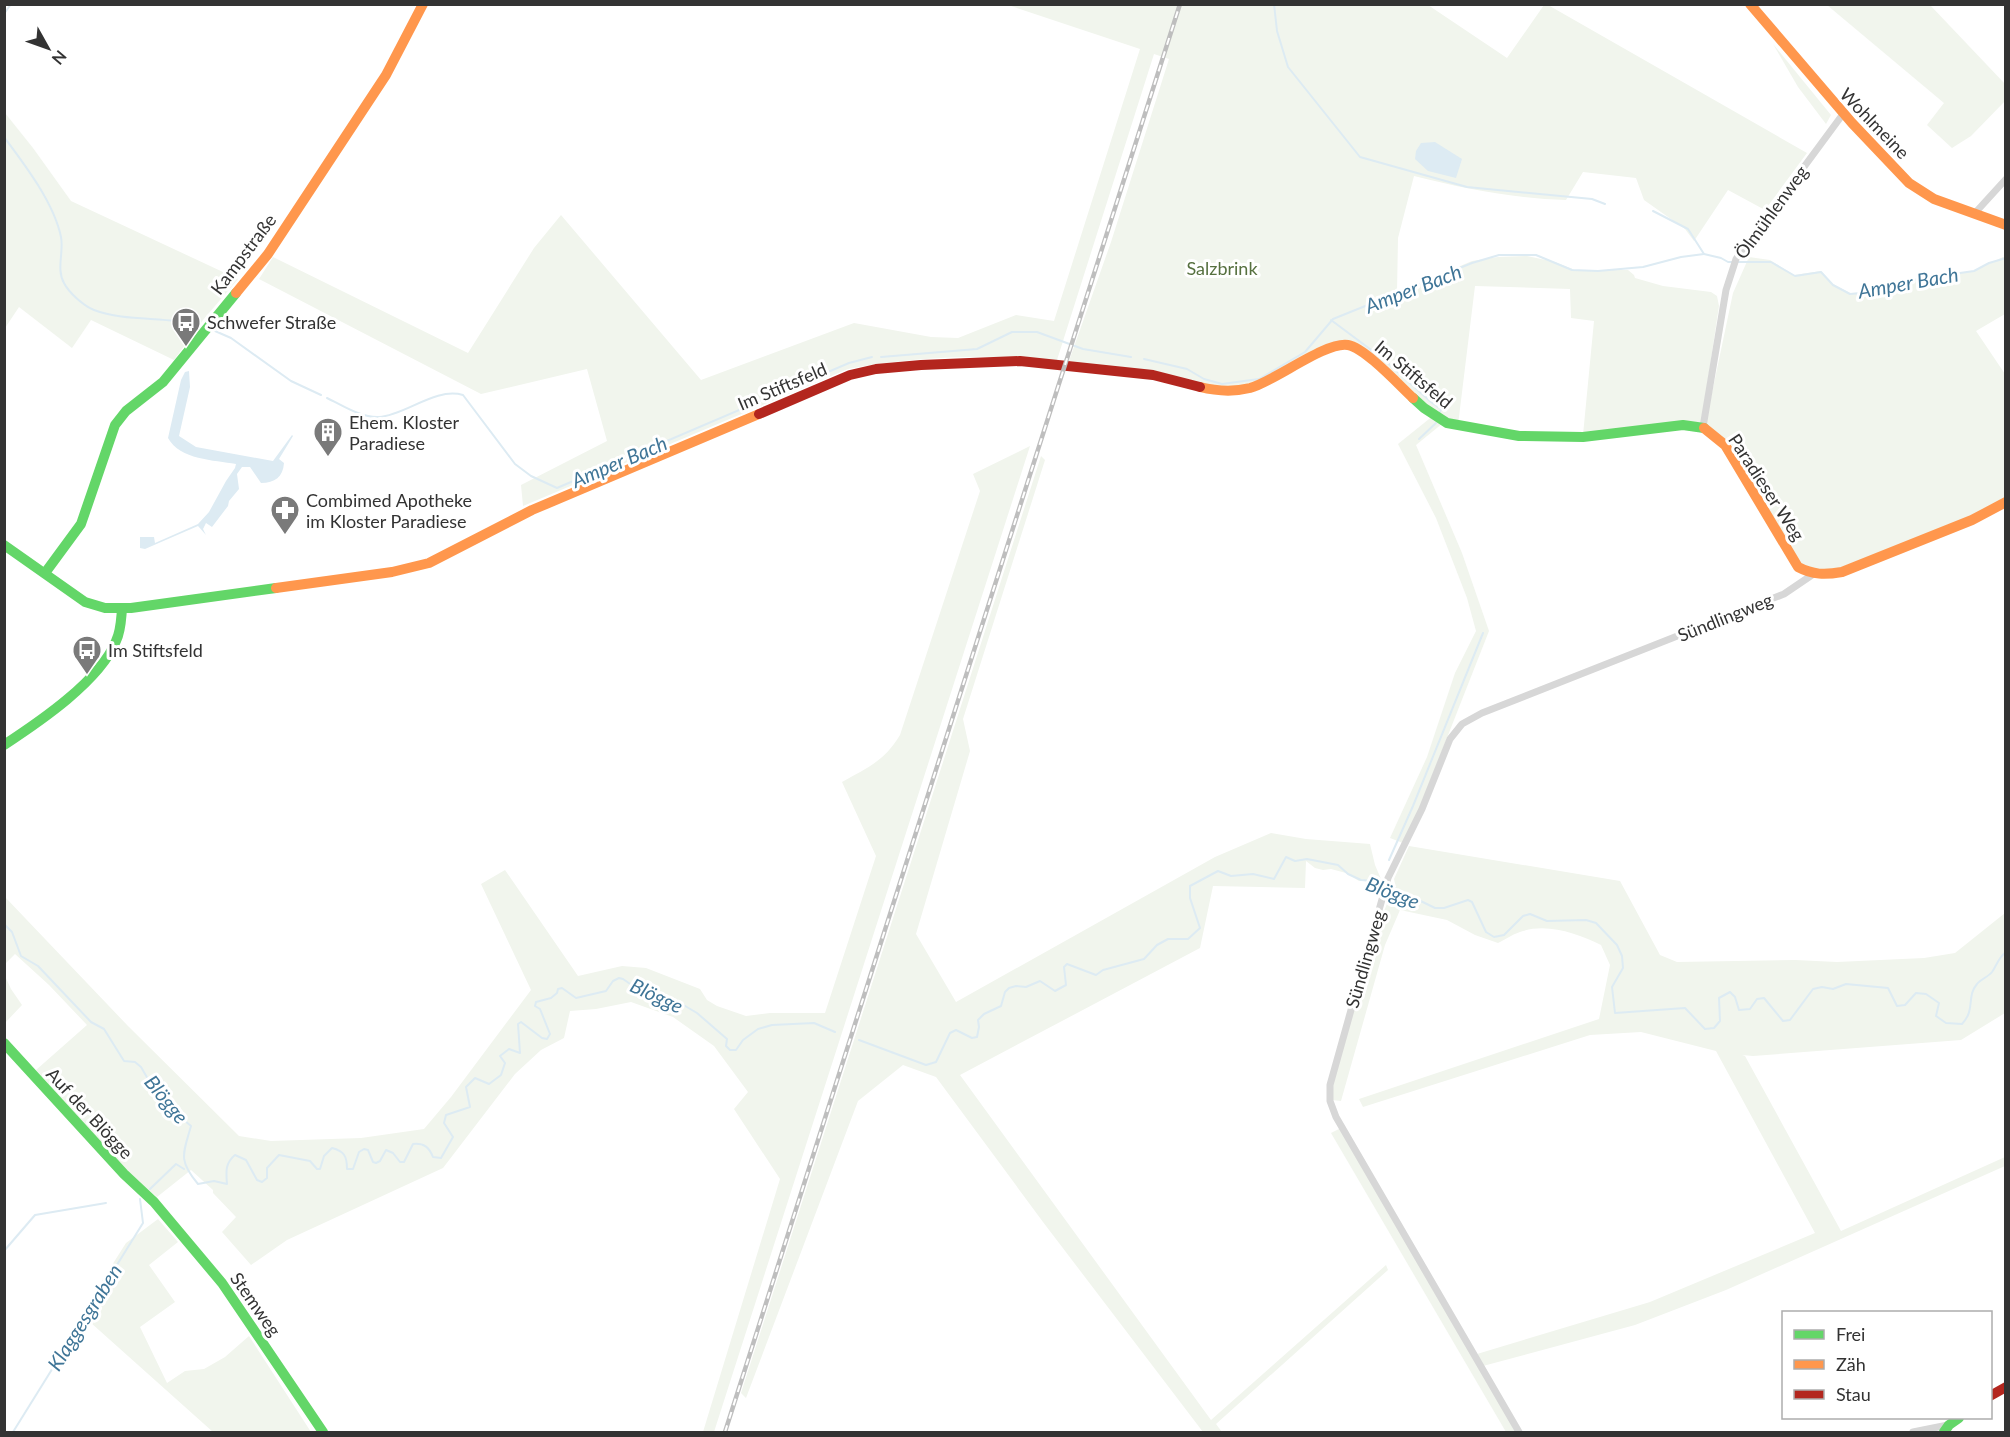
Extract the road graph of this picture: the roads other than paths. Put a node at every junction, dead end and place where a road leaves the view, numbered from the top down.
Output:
1 (423, 4) edge
2 (1750, 4) edge
3 (1843, 114) junction
4 (2006, 179) edge
5 (1975, 213) junction
6 (2006, 225) edge
7 (1447, 423) joint
8 (1703, 427) junction
9 (2006, 502) edge
10 (4, 545) edge
11 (45, 573) junction
12 (1812, 575) junction
13 (122, 609) junction
14 (4, 746) edge
15 (4, 1043) edge
16 (154, 1202) joint
17 (2006, 1387) edge
18 (1992, 1395) edge
19 (1958, 1419) edge
20 (1946, 1429) edge
21 (323, 1432) edge
22 (1519, 1432) edge
23 (1912, 1432) edge

1 - 11 street, Kampstraße
2 - 3 street, Wohlmeine
3 - 5 street, Wohlmeine
3 - 8 street, Ölmühlenweg
4 - 5 street
5 - 6 street, Wohlmeine
7 - 8 street, Paradieser Weg
7 - 13 street, Im Stiftsfeld
8 - 12 street, Paradieser Weg
9 - 12 street
10 - 11 street
11 - 13 street
12 - 22 street, Sündlingweg
13 - 14 street
15 - 16 street, Auf der Blögge
16 - 21 street, Stemweg
17 - 18 street
19 - 20 street
20 - 23 street

